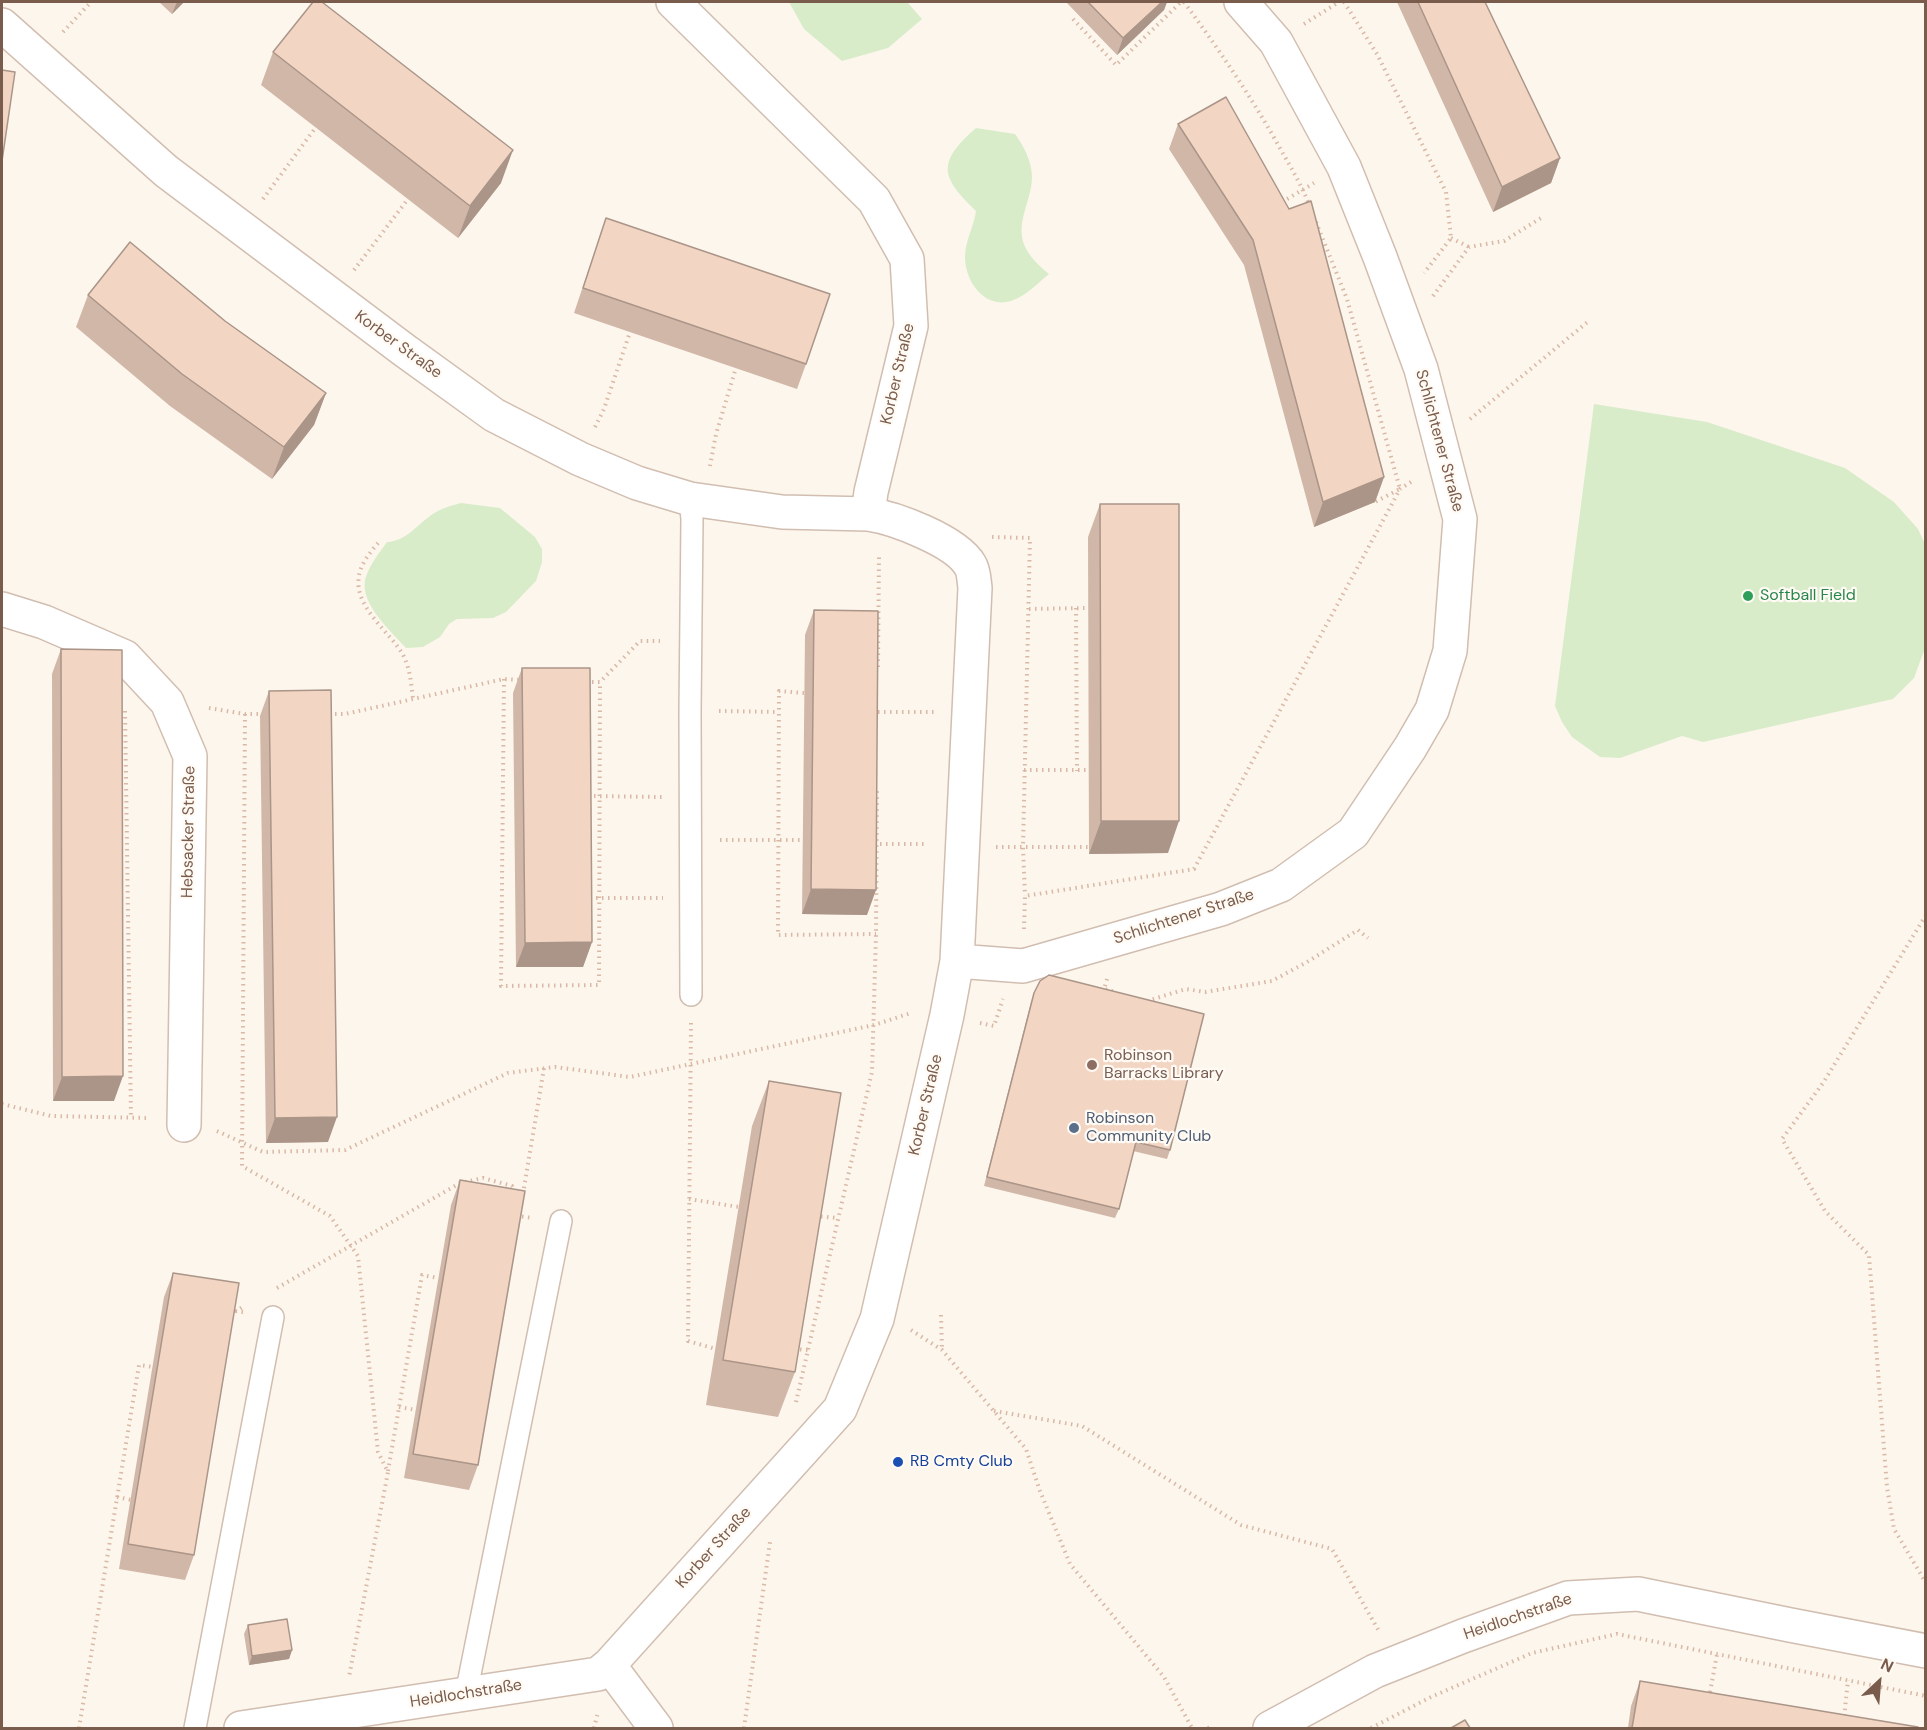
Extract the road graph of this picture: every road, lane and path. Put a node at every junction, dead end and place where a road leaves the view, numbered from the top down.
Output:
1 (673, 2) edge
2 (1183, 2) edge
3 (1241, 2) edge
4 (1339, 2) edge
5 (1344, 2) edge
6 (1333, 5) dead end
7 (1073, 19) dead end
8 (2, 25) edge
9 (316, 128) dead end
10 (1344, 167) junction
11 (1303, 188) junction
12 (408, 199) dead end
13 (1276, 205) edge
14 (1311, 208) edge
15 (1314, 218) edge
16 (1540, 218) dead end
17 (242, 228) junction
18 (1322, 237) junction
19 (1451, 238) junction
20 (1314, 240) edge
21 (1469, 247) junction
22 (334, 297) junction
23 (1403, 318) junction
24 (1590, 320) dead end
25 (630, 332) edge
26 (736, 368) edge
27 (1440, 444) junction
28 (580, 459) junction
29 (1400, 489) junction
30 (697, 500) junction
31 (1375, 502) edge
32 (874, 514) junction
33 (378, 543) dead end
34 (958, 551) junction
35 (1076, 608) junction
36 (1088, 608) dead end
37 (2, 609) edge
38 (1029, 609) junction
39 (690, 641) junction
40 (124, 657) junction
41 (878, 677) edge
42 (504, 679) junction
43 (528, 680) edge
44 (576, 682) edge
45 (600, 682) junction
46 (804, 693) dead end
47 (413, 699) junction
48 (167, 702) junction
49 (690, 711) junction
50 (778, 712) junction
51 (868, 712) edge
52 (877, 712) junction
53 (969, 712) junction
54 (245, 714) junction
55 (267, 714) edge
56 (322, 714) edge
57 (877, 724) edge
58 (1089, 770) dead end
59 (1024, 771) junction
60 (1077, 771) junction
61 (877, 784) edge
62 (582, 796) edge
63 (599, 796) junction
64 (690, 797) junction
65 (690, 839) junction
66 (778, 840) junction
67 (803, 840) dead end
68 (867, 844) edge
69 (876, 844) junction
70 (963, 845) junction
71 (1023, 847) junction
72 (1089, 847) dead end
73 (1025, 896) junction
74 (583, 898) edge
75 (599, 898) junction
76 (690, 899) junction
77 (1926, 915) edge
78 (876, 934) junction
79 (1368, 938) dead end
80 (957, 961) junction
81 (1023, 966) junction
82 (691, 995) joint
83 (1148, 1002) edge
84 (947, 1015) junction
85 (874, 1025) junction
86 (691, 1064) junction
87 (544, 1068) junction
88 (2, 1104) edge
89 (131, 1118) junction
90 (184, 1122) junction
91 (243, 1144) junction
92 (523, 1195) edge
93 (517, 1196) edge
94 (689, 1199) junction
95 (521, 1206) edge
96 (739, 1207) dead end
97 (812, 1216) edge
98 (838, 1218) junction
99 (561, 1221) joint
100 (350, 1245) junction
101 (438, 1278) dead end
102 (267, 1293) dead end
103 (246, 1305) dead end
104 (941, 1315) dead end
105 (273, 1317) joint
106 (877, 1319) junction
107 (716, 1349) dead end
108 (789, 1349) edge
109 (808, 1350) junction
110 (942, 1350) junction
111 (153, 1367) dead end
112 (399, 1407) junction
113 (795, 1407) edge
114 (416, 1410) dead end
115 (994, 1411) junction
116 (388, 1472) junction
117 (117, 1497) junction
118 (130, 1500) dead end
119 (770, 1541) dead end
120 (1926, 1583) edge
121 (1926, 1651) edge
122 (1717, 1654) junction
123 (1411, 1657) junction
124 (609, 1665) junction
125 (1848, 1680) junction
126 (466, 1694) junction
127 (1926, 1696) edge
128 (1431, 1697) junction
129 (1707, 1707) edge
130 (322, 1720) edge
131 (79, 1728) edge
132 (195, 1728) edge
133 (241, 1728) edge
134 (656, 1728) edge
135 (744, 1728) edge
136 (1192, 1728) edge
137 (1270, 1728) edge
138 (1371, 1728) edge
139 (1843, 1728) edge

1 - 32 street, Korber Straße
2 - 7 path
2 - 11 path
3 - 10 street, Schlichtener Straße
4 - 6 path
5 - 19 path
8 - 17 street, Korber Straße
9 - 17 path
10 - 11 path
10 - 23 street, Schlichtener Straße
11 - 13 path
11 - 14 path
12 - 22 path
15 - 18 path
16 - 21 path
17 - 22 street, Korber Straße
18 - 20 path
18 - 29 path
19 - 21 path
19 - 23 path
21 - 23 path
22 - 28 street, Korber Straße
23 - 27 street, Schlichtener Straße
24 - 27 path
25 - 28 path
26 - 30 path
27 - 29 path
27 - 81 street, Schlichtener Straße
28 - 30 street, Korber Straße
29 - 31 path
29 - 73 path
30 - 32 street, Korber Straße
30 - 39 lane
32 - 34 street, Korber Straße
32 - 41 path
33 - 47 path
34 - 38 path
34 - 53 street, Korber Straße
35 - 36 path
35 - 38 path
35 - 60 path
37 - 40 street, Hebsacker Straße
38 - 59 path
39 - 45 path
39 - 49 lane
40 - 48 street, Hebsacker Straße
40 - 89 path
42 - 43 path
42 - 47 path
42 - 75 path
44 - 45 path
45 - 63 path
46 - 50 path
47 - 56 path
48 - 54 path
48 - 90 street, Hebsacker Straße
49 - 50 path
49 - 64 lane
50 - 66 path
51 - 52 path
52 - 53 path
52 - 57 path
53 - 70 street, Korber Straße
54 - 55 path
54 - 91 path
58 - 60 path
59 - 60 path
59 - 71 path
61 - 69 path
62 - 63 path
63 - 64 path
63 - 75 path
64 - 65 lane
65 - 66 path
65 - 76 lane
66 - 67 path
66 - 78 path
68 - 69 path
69 - 70 path
69 - 78 path
70 - 71 path
70 - 80 street, Korber Straße
71 - 72 path
71 - 73 path
73 - 81 path
74 - 75 path
75 - 76 path
76 - 82 lane
77 - 120 path
78 - 85 path
79 - 83 path
80 - 81 street, Schlichtener Straße
80 - 84 street, Korber Straße
81 - 84 path
82 - 86 path
84 - 85 path
84 - 106 street, Korber Straße
85 - 86 path
85 - 98 path
86 - 87 path
86 - 94 path
87 - 91 path
87 - 92 path
88 - 89 path
89 - 90 path
90 - 91 path
91 - 100 path
93 - 100 path
94 - 96 path
94 - 107 path
95 - 99 path
97 - 98 path
98 - 109 path
99 - 126 lane
100 - 102 path
100 - 116 path
101 - 112 path
103 - 105 path
104 - 110 path
105 - 132 lane
106 - 110 path
106 - 124 street, Korber Straße
108 - 109 path
109 - 113 path
110 - 115 path
111 - 117 path
112 - 114 path
112 - 116 path
115 - 123 path
115 - 136 path
116 - 130 path
117 - 118 path
117 - 131 path
119 - 135 path
121 - 123 street, Heidlochstraße
122 - 125 path
122 - 128 path
122 - 129 path
123 - 128 path
123 - 137 street, Heidlochstraße
124 - 126 street, Heidlochstraße
124 - 134 street
125 - 127 path
125 - 139 path
126 - 130 street, Heidlochstraße
128 - 138 path
130 - 133 street, Heidlochstraße

